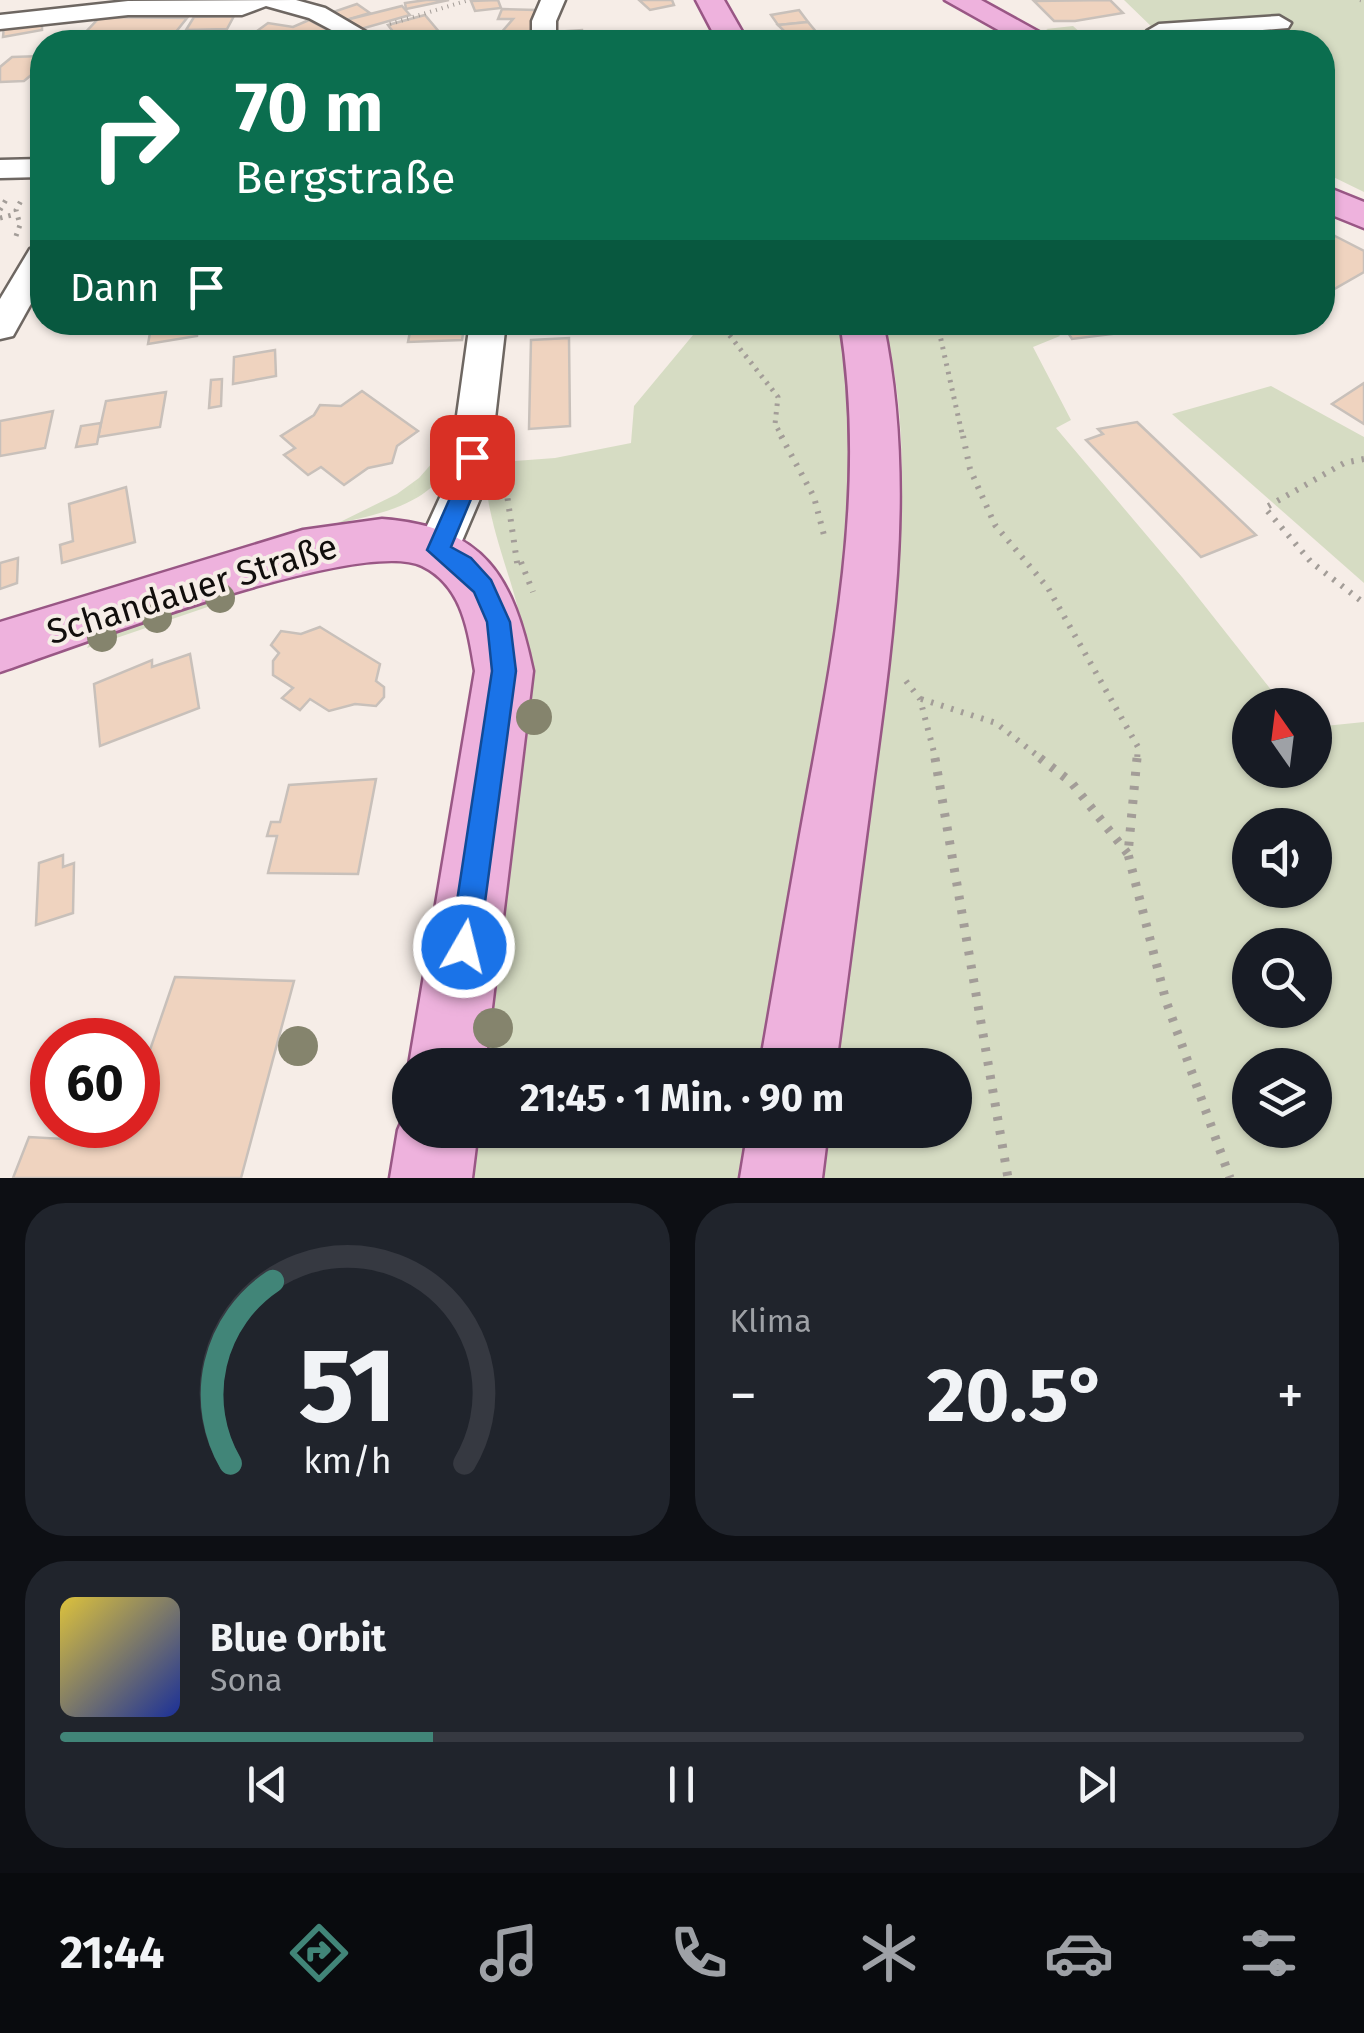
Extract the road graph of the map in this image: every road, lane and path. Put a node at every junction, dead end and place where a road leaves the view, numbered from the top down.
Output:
1 (30, 0) edge
2 (261, 0) edge
3 (270, 0) edge
4 (470, 0) edge
5 (554, 0) edge
6 (710, 0) edge
7 (959, 0) edge
8 (0, 8) edge
9 (0, 22) edge
10 (1279, 24) dead end
11 (350, 30) edge
12 (388, 30) edge
13 (544, 30) edge
14 (726, 30) edge
15 (1018, 30) edge
16 (1176, 30) edge
17 (30, 174) edge
18 (2, 187) edge
19 (1335, 189) edge
20 (1335, 202) edge
21 (1364, 203) edge
22 (0, 210) edge
23 (16, 214) junction
24 (1364, 217) edge
25 (0, 218) edge
26 (28, 248) edge
27 (0, 328) edge
28 (486, 335) edge
29 (733, 335) edge
30 (864, 335) edge
31 (939, 335) edge
32 (1364, 459) edge
33 (827, 547) dead end
34 (438, 550) junction
35 (1364, 603) edge
36 (864, 638) junction
37 (0, 647) edge
38 (920, 699) junction
39 (1128, 854) junction
40 (450, 1048) edge
41 (801, 1048) edge
42 (435, 1148) edge
43 (785, 1148) edge
44 (431, 1178) edge
45 (781, 1178) edge
46 (1008, 1178) edge
47 (1230, 1178) edge

1 - 8 street
2 - 9 street
3 - 11 street
4 - 12 path
5 - 13 street
6 - 14 main road
7 - 15 main road
10 - 16 street
17 - 18 street
18 - 22 path
18 - 23 path
19 - 21 main road
20 - 24 main road
23 - 25 path
23 - 26 path
26 - 27 street
28 - 34 street
29 - 33 path
30 - 36 main road
31 - 39 path
32 - 35 path
34 - 37 main road, Schandauer Straße
34 - 40 main road, Schandauer Straße
36 - 38 path
36 - 41 main road
38 - 39 path
38 - 46 path
39 - 47 path
42 - 44 main road
43 - 45 main road

